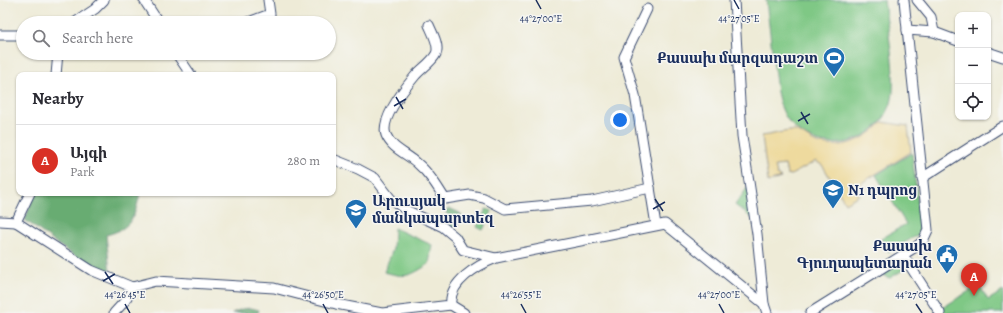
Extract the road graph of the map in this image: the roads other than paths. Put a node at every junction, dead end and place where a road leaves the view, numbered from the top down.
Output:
1 (104, 0) edge
2 (144, 0) edge
3 (268, 0) edge
4 (734, 0) edge
5 (904, 0) edge
6 (917, 0) edge
7 (647, 10) dead end
8 (84, 16) edge
9 (154, 16) edge
10 (265, 16) edge
11 (429, 25) dead end
12 (907, 30) junction
13 (934, 32) junction
14 (0, 35) edge
15 (16, 36) edge
16 (955, 40) edge
17 (991, 53) edge
18 (1003, 57) edge
19 (57, 60) edge
20 (181, 60) edge
21 (56, 72) edge
22 (189, 72) edge
23 (1003, 126) edge
24 (336, 160) edge
25 (922, 178) junction
26 (650, 188) junction
27 (29, 196) edge
28 (0, 221) edge
29 (16, 222) junction
30 (656, 225) junction
31 (903, 255) junction
32 (496, 258) junction
33 (132, 287) junction
34 (451, 305) junction
35 (766, 308) edge
36 (114, 313) edge
37 (464, 313) edge
38 (810, 313) edge
39 (940, 313) edge

1 - 8 street
2 - 9 street
3 - 10 street
4 - 35 street
5 - 12 street
6 - 13 street
7 - 26 street
11 - 26 street
12 - 13 street
12 - 25 street
13 - 16 street
14 - 15 street
17 - 18 street
19 - 21 street
20 - 22 street
23 - 25 street
24 - 32 street
25 - 31 street
26 - 30 street
27 - 29 street
28 - 29 street
29 - 33 street
30 - 32 street
30 - 35 street
31 - 38 street
31 - 39 street
32 - 34 street
33 - 34 street
33 - 36 street
34 - 37 street

